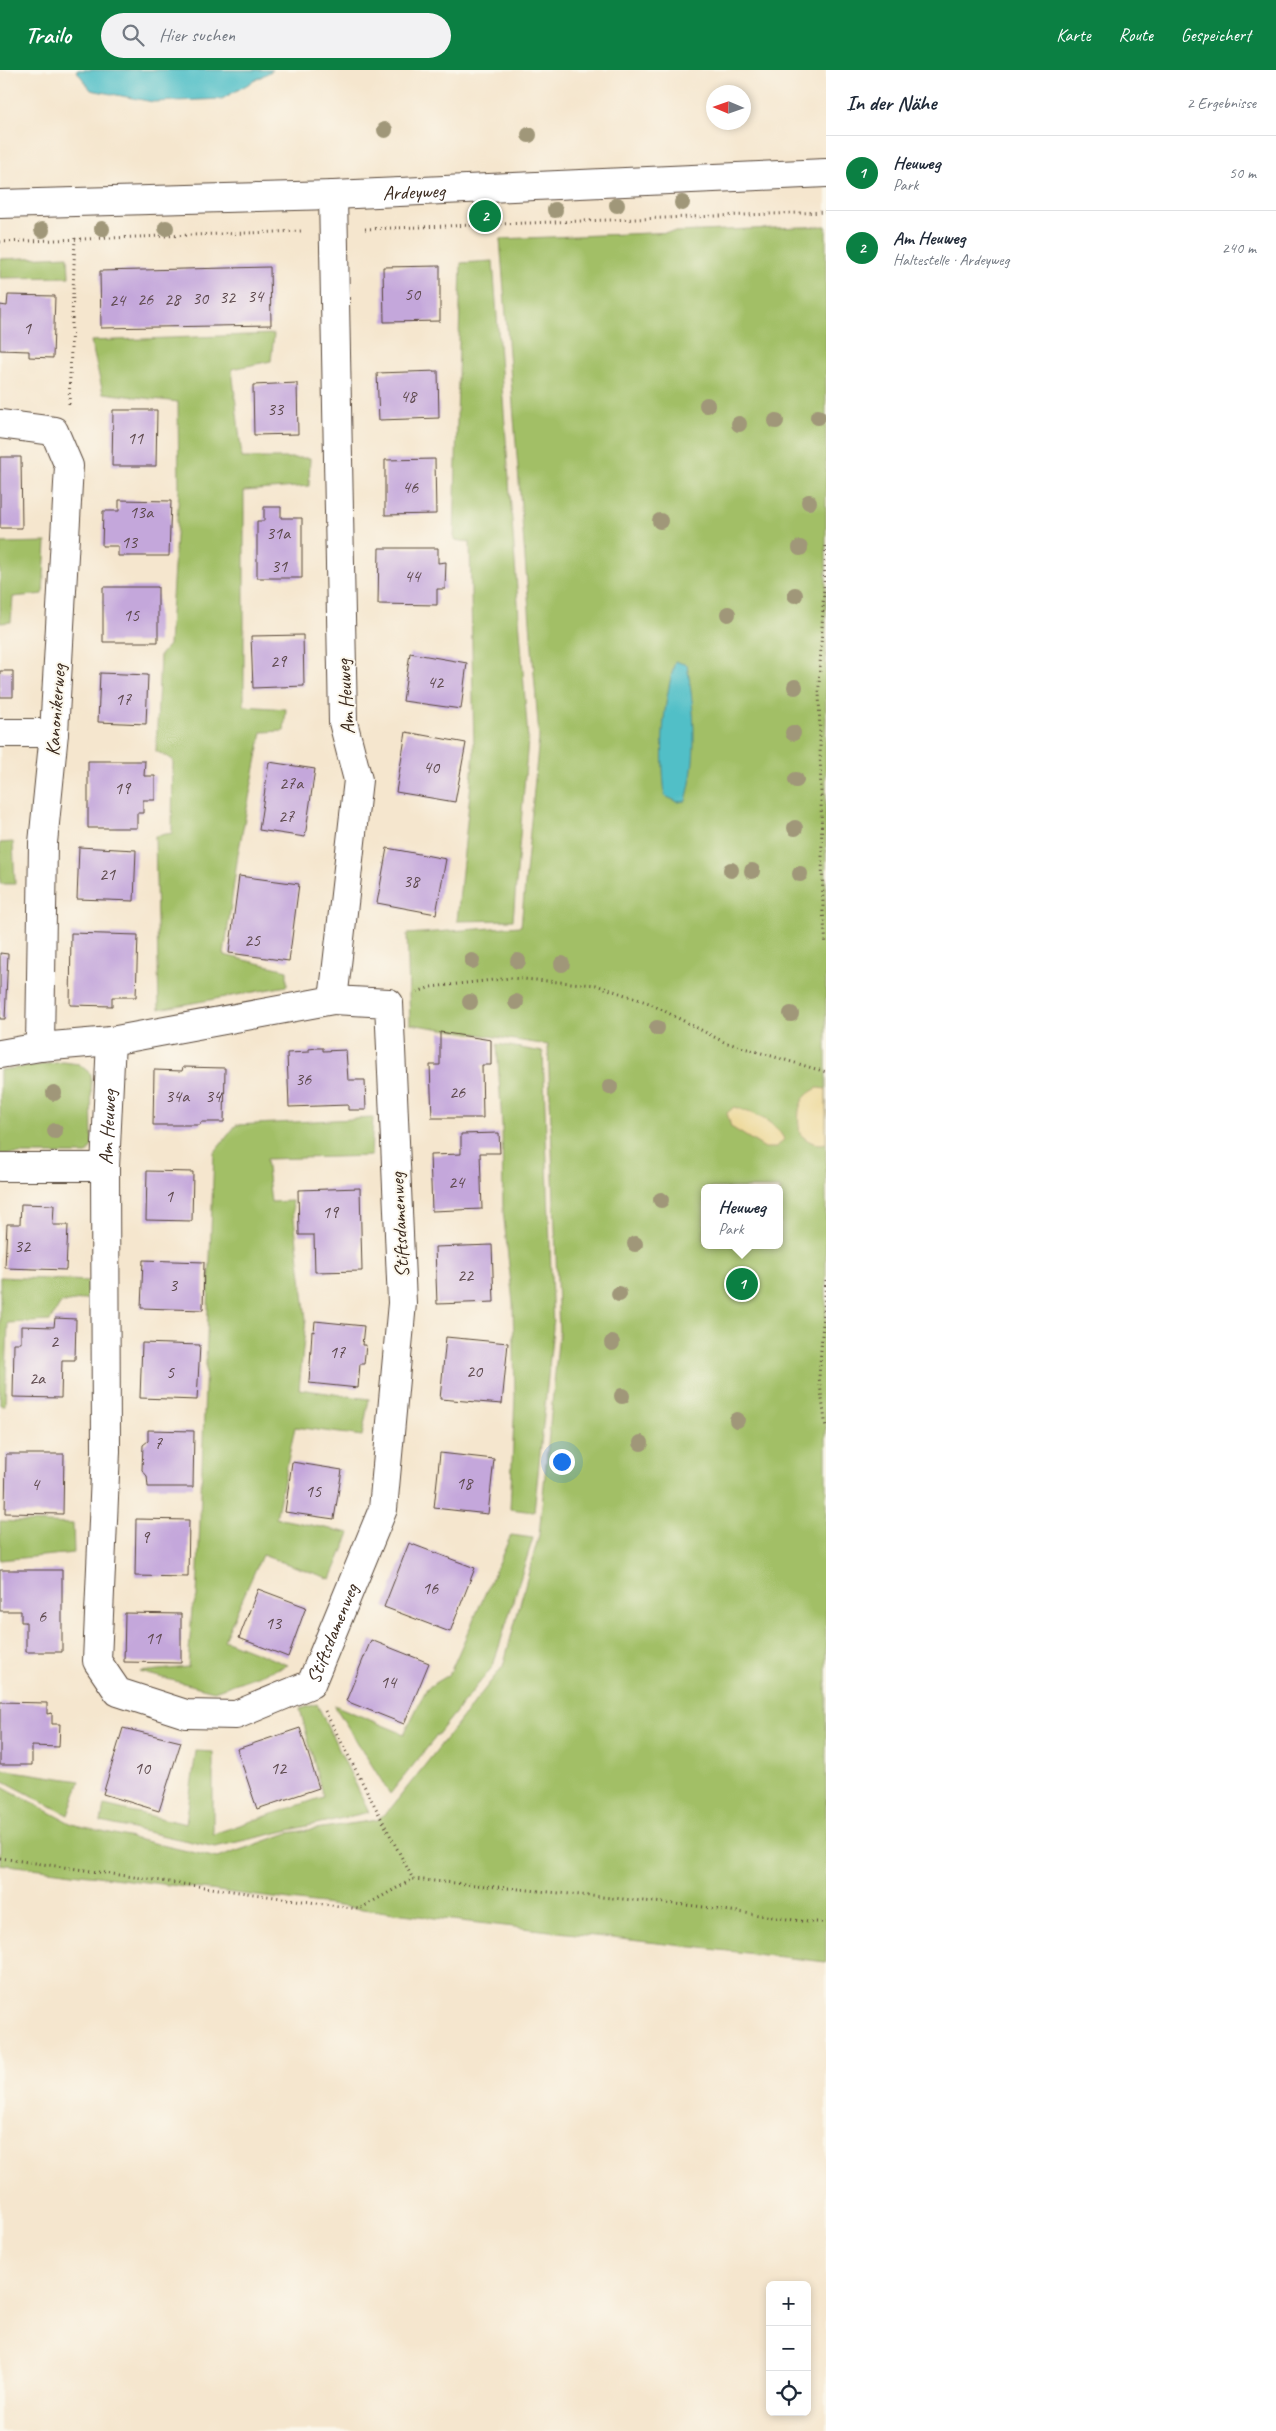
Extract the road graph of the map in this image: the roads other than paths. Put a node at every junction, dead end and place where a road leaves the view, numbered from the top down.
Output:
1 (826, 172) edge
2 (333, 195) junction
3 (0, 204) edge
4 (0, 424) edge
5 (0, 733) edge
6 (54, 733) junction
7 (333, 1000) junction
8 (111, 1041) junction
9 (40, 1047) junction
10 (0, 1054) edge
11 (0, 1167) edge
12 (105, 1168) junction

1 - 2 street, Ardeyweg
2 - 3 street, Ardeyweg
2 - 7 street, Am Heuweg
4 - 6 street, Kanonikerweg
5 - 6 street
6 - 9 street, Kanonikerweg
7 - 8 street
7 - 12 street, Stiftsdamenweg
8 - 9 street
8 - 12 street, Am Heuweg
9 - 10 street
11 - 12 street, Am Heuweg

